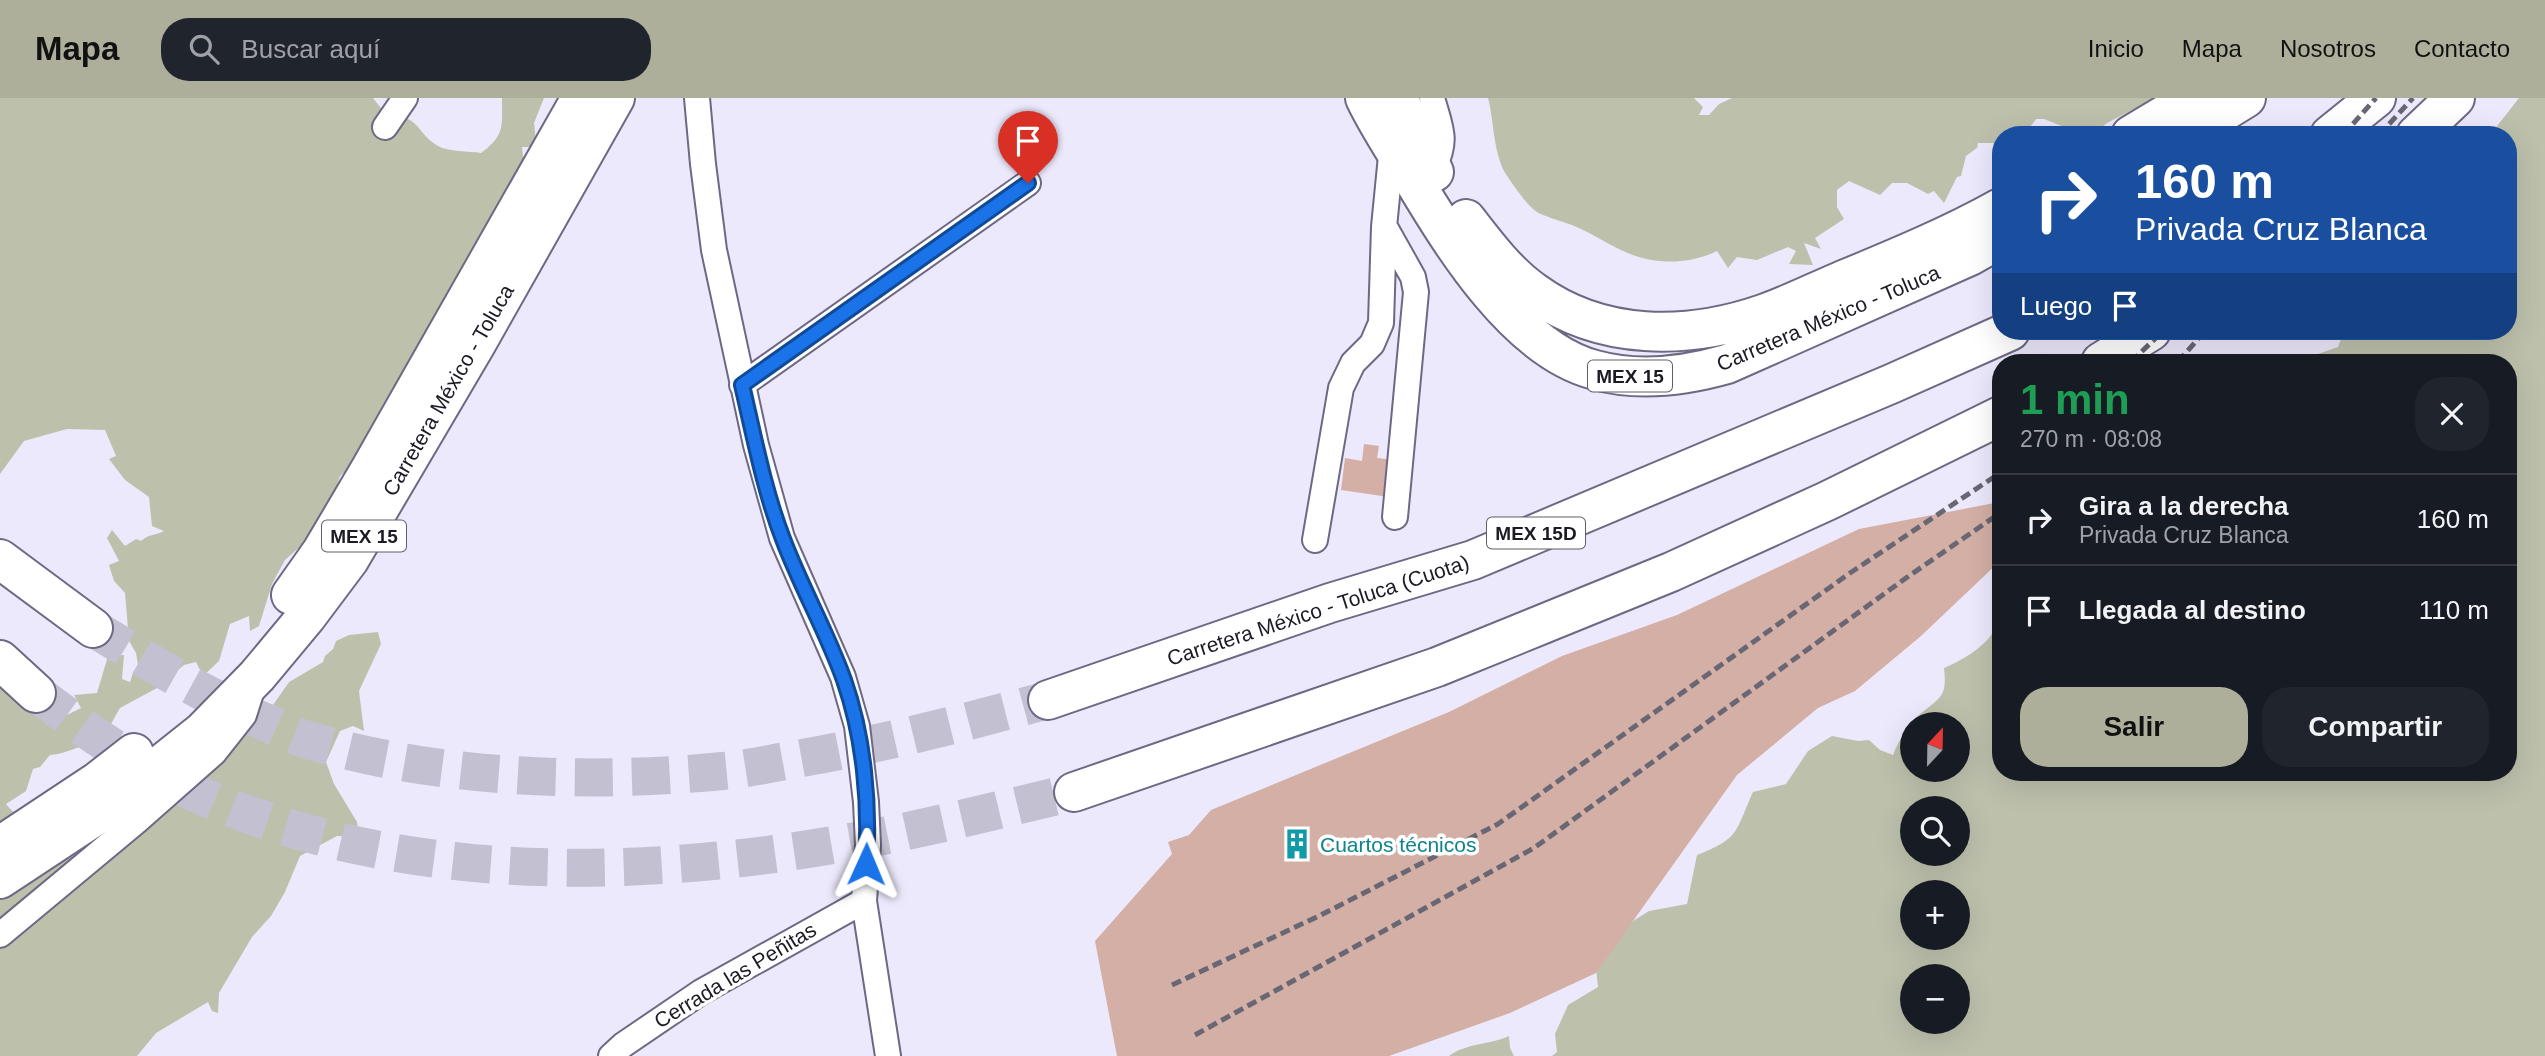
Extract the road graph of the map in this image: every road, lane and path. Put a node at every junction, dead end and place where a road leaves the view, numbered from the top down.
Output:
1 (405, 98) edge
2 (581, 98) edge
3 (615, 98) edge
4 (697, 98) edge
5 (1364, 98) edge
6 (1398, 98) edge
7 (1432, 98) edge
8 (2193, 98) edge
9 (2246, 98) edge
10 (2376, 98) edge
11 (2455, 98) edge
12 (2146, 126) edge
13 (2201, 126) edge
14 (2341, 126) edge
15 (2425, 126) edge
16 (385, 127) dead end
17 (1392, 146) junction
18 (1433, 170) junction
19 (1028, 183) dead end
20 (1992, 212) edge
21 (1384, 227) junction
22 (1992, 244) edge
23 (1992, 339) edge
24 (2136, 340) edge
25 (2114, 354) edge
26 (742, 385) junction
27 (1992, 420) edge
28 (1395, 516) dead end
29 (1315, 540) dead end
30 (0, 559) edge
31 (93, 628) tunnel mouth
32 (0, 660) edge
33 (257, 676) junction
34 (36, 693) tunnel mouth
35 (1048, 700) tunnel mouth
36 (1074, 792) tunnel mouth
37 (0, 846) edge
38 (0, 879) edge
39 (864, 901) junction
40 (0, 935) edge
41 (611, 1056) edge
42 (887, 1056) edge

1 - 16 street
2 - 37 main road, Carretera México - Toluca / MEX 15
3 - 33 main road, Carretera México - Toluca / MEX 15
4 - 26 street
5 - 17 main road, Carretera México - Toluca / MEX 15
6 - 18 main road, Carretera México - Toluca / MEX 15
7 - 18 street
8 - 12 main road
9 - 13 main road
10 - 14 main road
11 - 15 main road
17 - 21 street
17 - 22 main road, Carretera México - Toluca / MEX 15
18 - 20 main road, Carretera México - Toluca / MEX 15
19 - 26 street
21 - 28 street
21 - 29 street
23 - 35 main road, Carretera México - Toluca (Cuota) / MEX 15D
24 - 25 main road
26 - 39 street
27 - 36 main road
30 - 31 main road
32 - 34 main road
33 - 38 main road, Carretera México - Toluca / MEX 15
33 - 40 street
39 - 41 street, Cerrada las Peñitas
39 - 42 street

